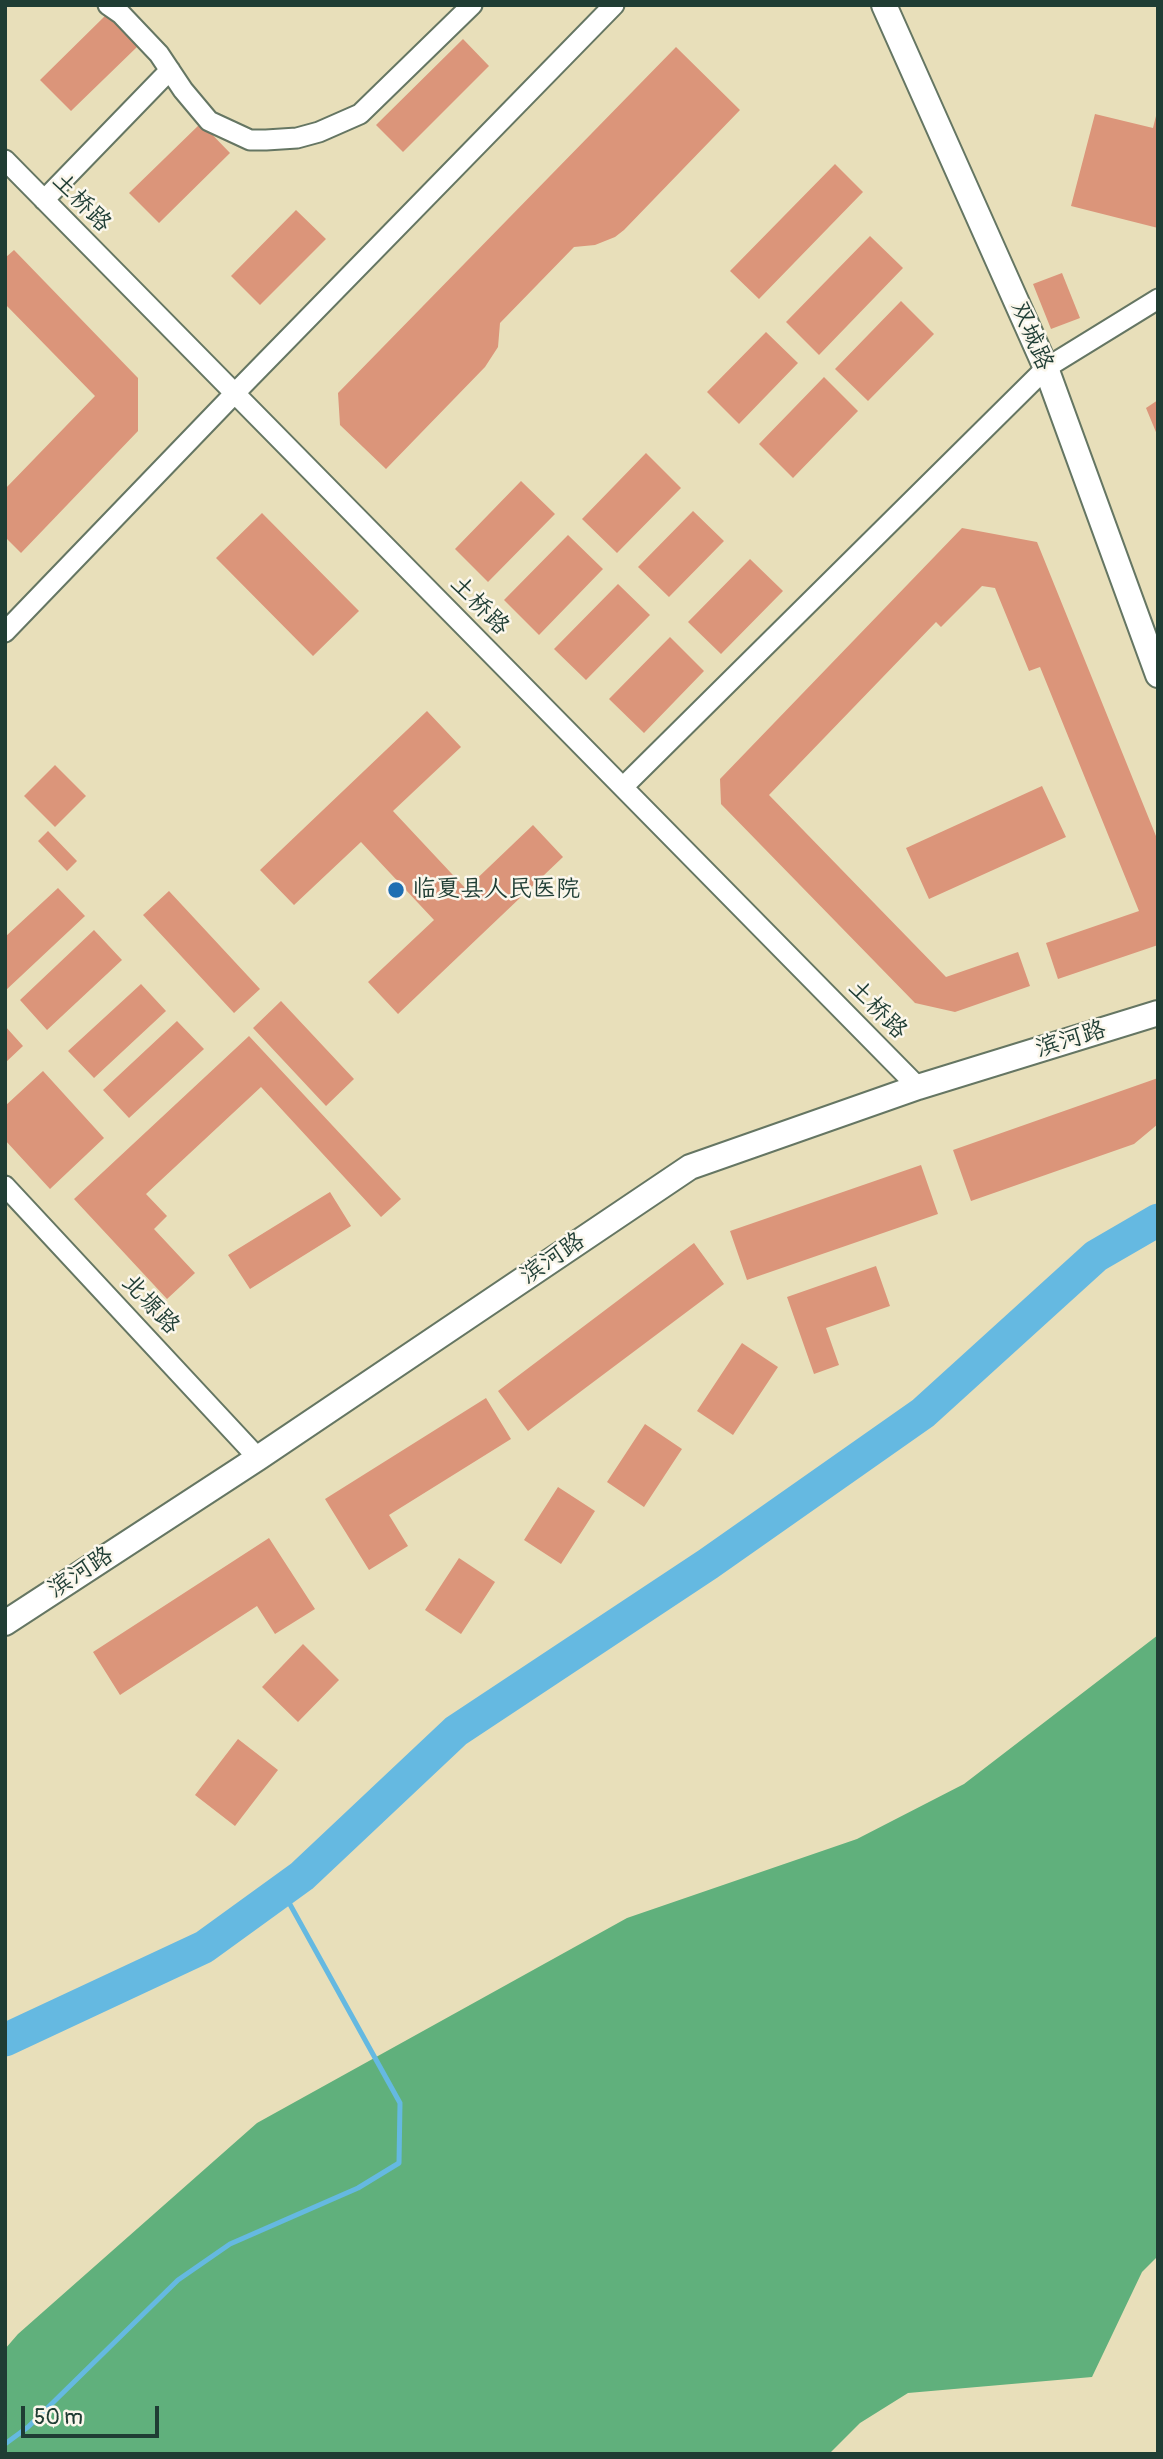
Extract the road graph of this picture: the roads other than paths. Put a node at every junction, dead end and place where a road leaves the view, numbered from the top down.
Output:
1 (108, 5) edge
2 (472, 5) edge
3 (884, 5) edge
4 (609, 7) edge
5 (170, 70) junction
6 (5, 160) edge
7 (44, 200) junction
8 (1158, 299) edge
9 (1046, 368) junction
10 (235, 393) junction
11 (5, 632) edge
12 (1158, 675) edge
13 (623, 787) junction
14 (1158, 1013) edge
15 (918, 1087) junction
16 (5, 1186) edge
17 (258, 1458) junction
18 (5, 1623) edge

1 - 5 street
2 - 5 street
3 - 9 main road, 双城路
4 - 10 street
5 - 7 street
6 - 7 street, 土桥路
7 - 10 street, 土桥路
8 - 9 street
9 - 12 main road, 双城路
9 - 13 street
10 - 11 street
10 - 13 street, 土桥路
13 - 15 street, 土桥路
14 - 15 main road, 滨河路
15 - 17 main road, 滨河路
16 - 17 street, 北塬路
17 - 18 main road, 滨河路

